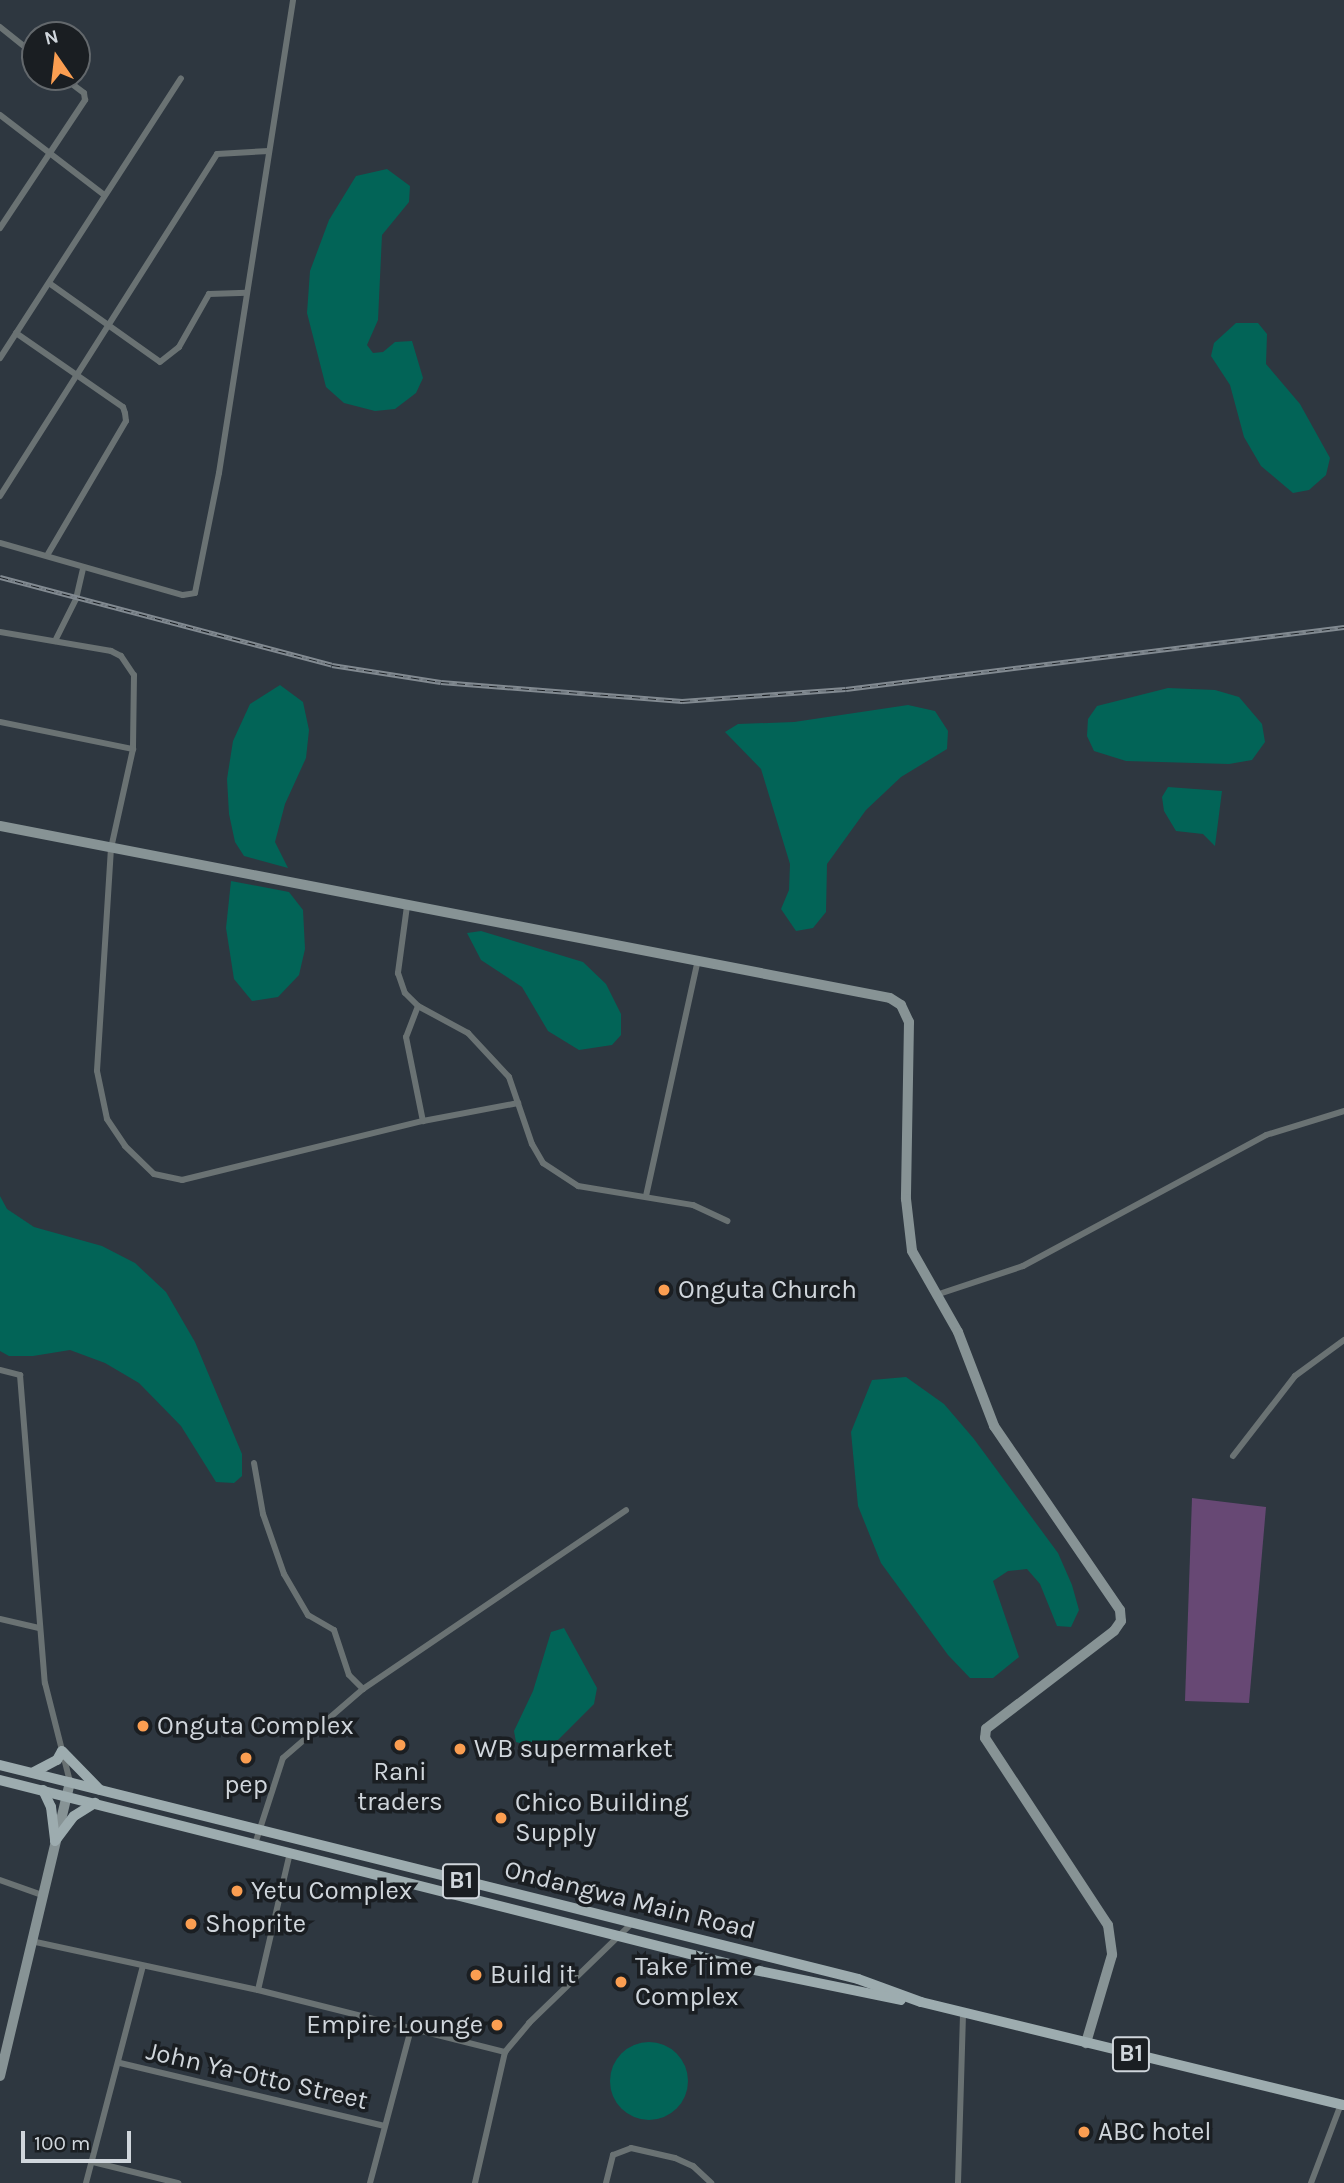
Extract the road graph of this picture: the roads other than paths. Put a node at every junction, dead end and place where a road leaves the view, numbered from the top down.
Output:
1 (293, 0) edge
2 (0, 27) edge
3 (21, 44) edge
4 (181, 78) dead end
5 (81, 91) edge
6 (0, 115) edge
7 (269, 151) junction
8 (52, 155) junction
9 (103, 194) junction
10 (0, 228) edge
11 (49, 283) junction
12 (247, 293) junction
13 (107, 326) junction
14 (16, 333) junction
15 (0, 358) edge
16 (75, 374) junction
17 (0, 496) edge
18 (0, 543) edge
19 (48, 554) junction
20 (83, 568) junction
21 (0, 632) edge
22 (55, 641) junction
23 (0, 722) edge
24 (133, 749) junction
25 (0, 826) edge
26 (111, 848) junction
27 (407, 906) junction
28 (698, 960) junction
29 (418, 1006) junction
30 (518, 1103) junction
31 (1344, 1111) edge
32 (423, 1121) junction
33 (646, 1196) junction
34 (727, 1221) dead end
35 (936, 1294) junction
36 (1344, 1340) edge
37 (0, 1370) edge
38 (1233, 1455) dead end
39 (254, 1463) dead end
40 (626, 1510) dead end
41 (0, 1619) edge
42 (39, 1628) junction
43 (363, 1689) junction
44 (62, 1751) junction
45 (0, 1765) edge
46 (33, 1773) junction
47 (0, 1780) edge
48 (70, 1782) junction
49 (43, 1790) junction
50 (100, 1790) junction
51 (66, 1796) junction
52 (95, 1803) junction
53 (257, 1838) junction
54 (55, 1841) junction
55 (290, 1852) junction
56 (393, 1864) junction
57 (390, 1877) junction
58 (0, 1880) edge
59 (42, 1895) junction
60 (630, 1925) junction
61 (620, 1936) junction
62 (31, 1941) junction
63 (143, 1966) junction
64 (258, 1990) junction
65 (921, 2002) junction
66 (962, 2012) junction
67 (411, 2029) junction
68 (1087, 2043) junction
69 (506, 2052) junction
70 (120, 2063) junction
71 (0, 2076) edge
72 (1343, 2104) edge
73 (385, 2126) junction
74 (93, 2162) junction
75 (86, 2183) edge
76 (178, 2183) edge
77 (370, 2183) edge
78 (475, 2183) edge
79 (606, 2183) edge
80 (711, 2183) edge
81 (958, 2183) edge
82 (1311, 2183) edge

1 - 7 street
2 - 3 street
4 - 9 street
5 - 8 street
6 - 8 street
7 - 12 street
7 - 13 street
8 - 9 street
8 - 10 street
9 - 11 street
11 - 13 street
11 - 14 street
12 - 13 street
12 - 20 street
13 - 16 street
14 - 15 street
14 - 16 street
16 - 17 street
16 - 19 street
18 - 19 street
19 - 20 street
20 - 22 street
21 - 22 street
22 - 24 street
23 - 24 street
24 - 26 street
25 - 26 street
26 - 27 street
26 - 32 street
27 - 28 street
27 - 29 street
28 - 33 street
28 - 35 street
29 - 30 street
29 - 32 street
30 - 32 street
30 - 33 street
31 - 35 street
33 - 34 street
35 - 68 street
36 - 38 street
37 - 42 street
39 - 43 street
40 - 43 street
41 - 42 street
42 - 44 street
43 - 53 street
44 - 46 main road
44 - 48 street
44 - 50 main road
45 - 46 main road, Ondangwa Main Road / B1
46 - 48 main road, Ondangwa Main Road / B1
47 - 49 main road, Ondangwa Main Road / B1
48 - 50 main road, Ondangwa Main Road / B1
48 - 51 street
49 - 51 main road, Ondangwa Main Road / B1
49 - 54 main road
50 - 53 main road, Ondangwa Main Road / B1
51 - 52 main road, Ondangwa Main Road / B1
51 - 54 street
52 - 53 main road, Ondangwa Main Road / B1
52 - 54 main road
53 - 55 main road, Ondangwa Main Road / B1
53 - 56 main road, Ondangwa Main Road / B1
54 - 59 street
55 - 57 main road, Ondangwa Main Road / B1
55 - 64 street
56 - 57 main road
56 - 60 main road, Ondangwa Main Road / B1
57 - 61 main road, Ondangwa Main Road / B1
58 - 59 street
59 - 62 street
60 - 61 street
60 - 65 main road, Ondangwa Main Road / B1
61 - 65 main road, Ondangwa Main Road / B1
61 - 69 street
62 - 63 street
62 - 71 street
63 - 64 street
63 - 70 street
64 - 67 street
65 - 66 main road, Ondangwa Main Road / B1
66 - 68 main road, Ondangwa Main Road / B1
66 - 81 street
67 - 69 street
67 - 73 street
68 - 72 main road, Ondangwa Main Road / B1
69 - 78 street
70 - 73 street, John Ya-Otto Street
70 - 74 street
72 - 82 street
73 - 77 street
74 - 75 street
74 - 76 street
79 - 80 street

